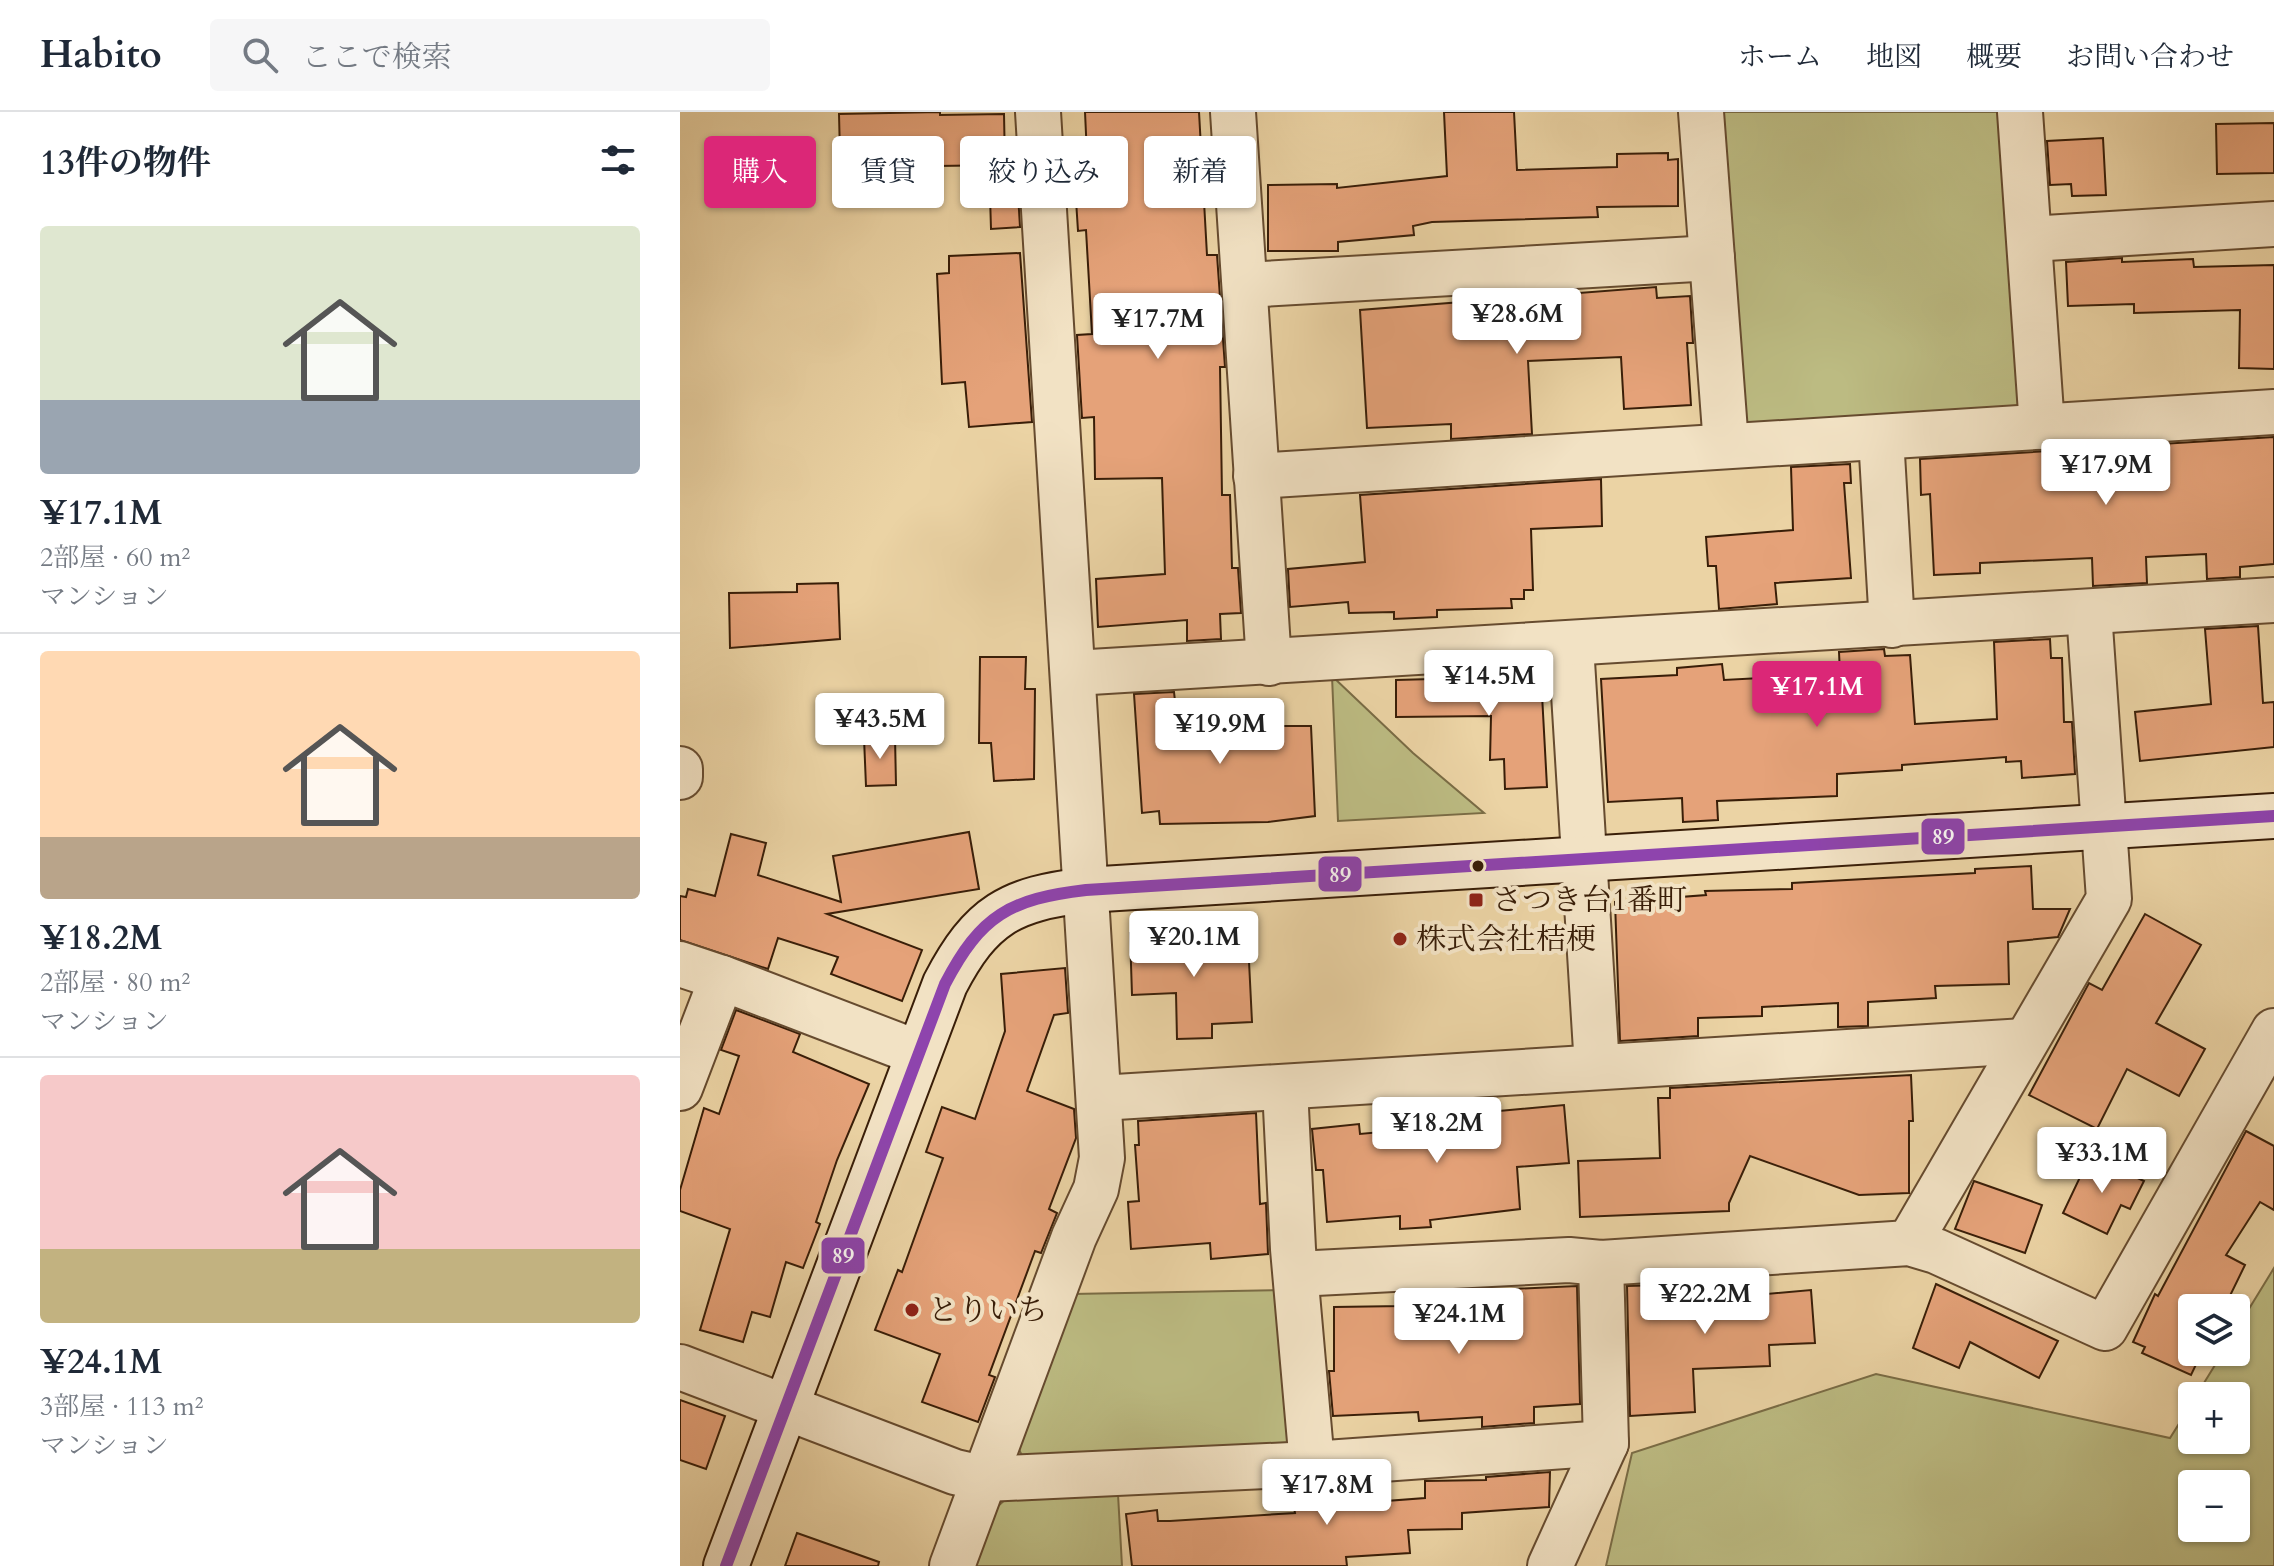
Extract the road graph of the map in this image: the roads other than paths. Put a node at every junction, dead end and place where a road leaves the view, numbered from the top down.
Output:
1 (1038, 112) edge
2 (1233, 112) edge
3 (1701, 112) edge
4 (2020, 112) edge
5 (2274, 224) edge
6 (2030, 239) junction
7 (1712, 258) junction
8 (1245, 285) junction
9 (2274, 412) edge
10 (2042, 427) junction
11 (1881, 437) junction
12 (1726, 445) junction
13 (1256, 476) junction
14 (2274, 600) edge
15 (2089, 612) junction
16 (1892, 625) junction
17 (1571, 645) junction
18 (1269, 663) junction
19 (1074, 673) junction
20 (680, 769) edge
21 (680, 777) edge
22 (2274, 816) edge
23 (2104, 825) junction
24 (1584, 857) junction
25 (1086, 890) junction
26 (680, 964) edge
27 (722, 978) junction
28 (2274, 1031) edge
29 (2025, 1041) junction
30 (918, 1053) junction
31 (1597, 1067) junction
32 (680, 1088) edge
33 (1285, 1088) junction
34 (1100, 1098) junction
35 (1909, 1243) junction
36 (1601, 1263) junction
37 (1296, 1274) junction
38 (680, 1367) edge
39 (786, 1409) junction
40 (1606, 1443) junction
41 (1312, 1464) junction
42 (986, 1479) junction
43 (726, 1566) edge
44 (952, 1566) edge
45 (1550, 1566) edge

1 - 19 street
2 - 8 street
3 - 7 street
4 - 6 street
5 - 6 street
6 - 10 street
7 - 8 street
7 - 12 street
8 - 13 street
9 - 10 street
10 - 11 street
11 - 12 street
11 - 16 street
12 - 13 street
13 - 18 street
14 - 15 street
15 - 16 street
15 - 23 street
16 - 17 street
17 - 18 street
17 - 24 street
18 - 19 street
19 - 25 street
20 - 21 street
22 - 23 street
23 - 24 street
23 - 29 street
24 - 25 street
24 - 31 street
25 - 30 street
25 - 34 street
26 - 27 street
27 - 30 street
27 - 32 street
28 - 35 street
29 - 31 street
29 - 35 street
30 - 39 street
31 - 33 street
33 - 34 street
33 - 37 street
34 - 42 street
35 - 36 street
36 - 37 street
36 - 40 street
37 - 41 street
38 - 39 street
39 - 42 street
39 - 43 street
40 - 41 street
40 - 45 street
41 - 42 street
42 - 44 street

